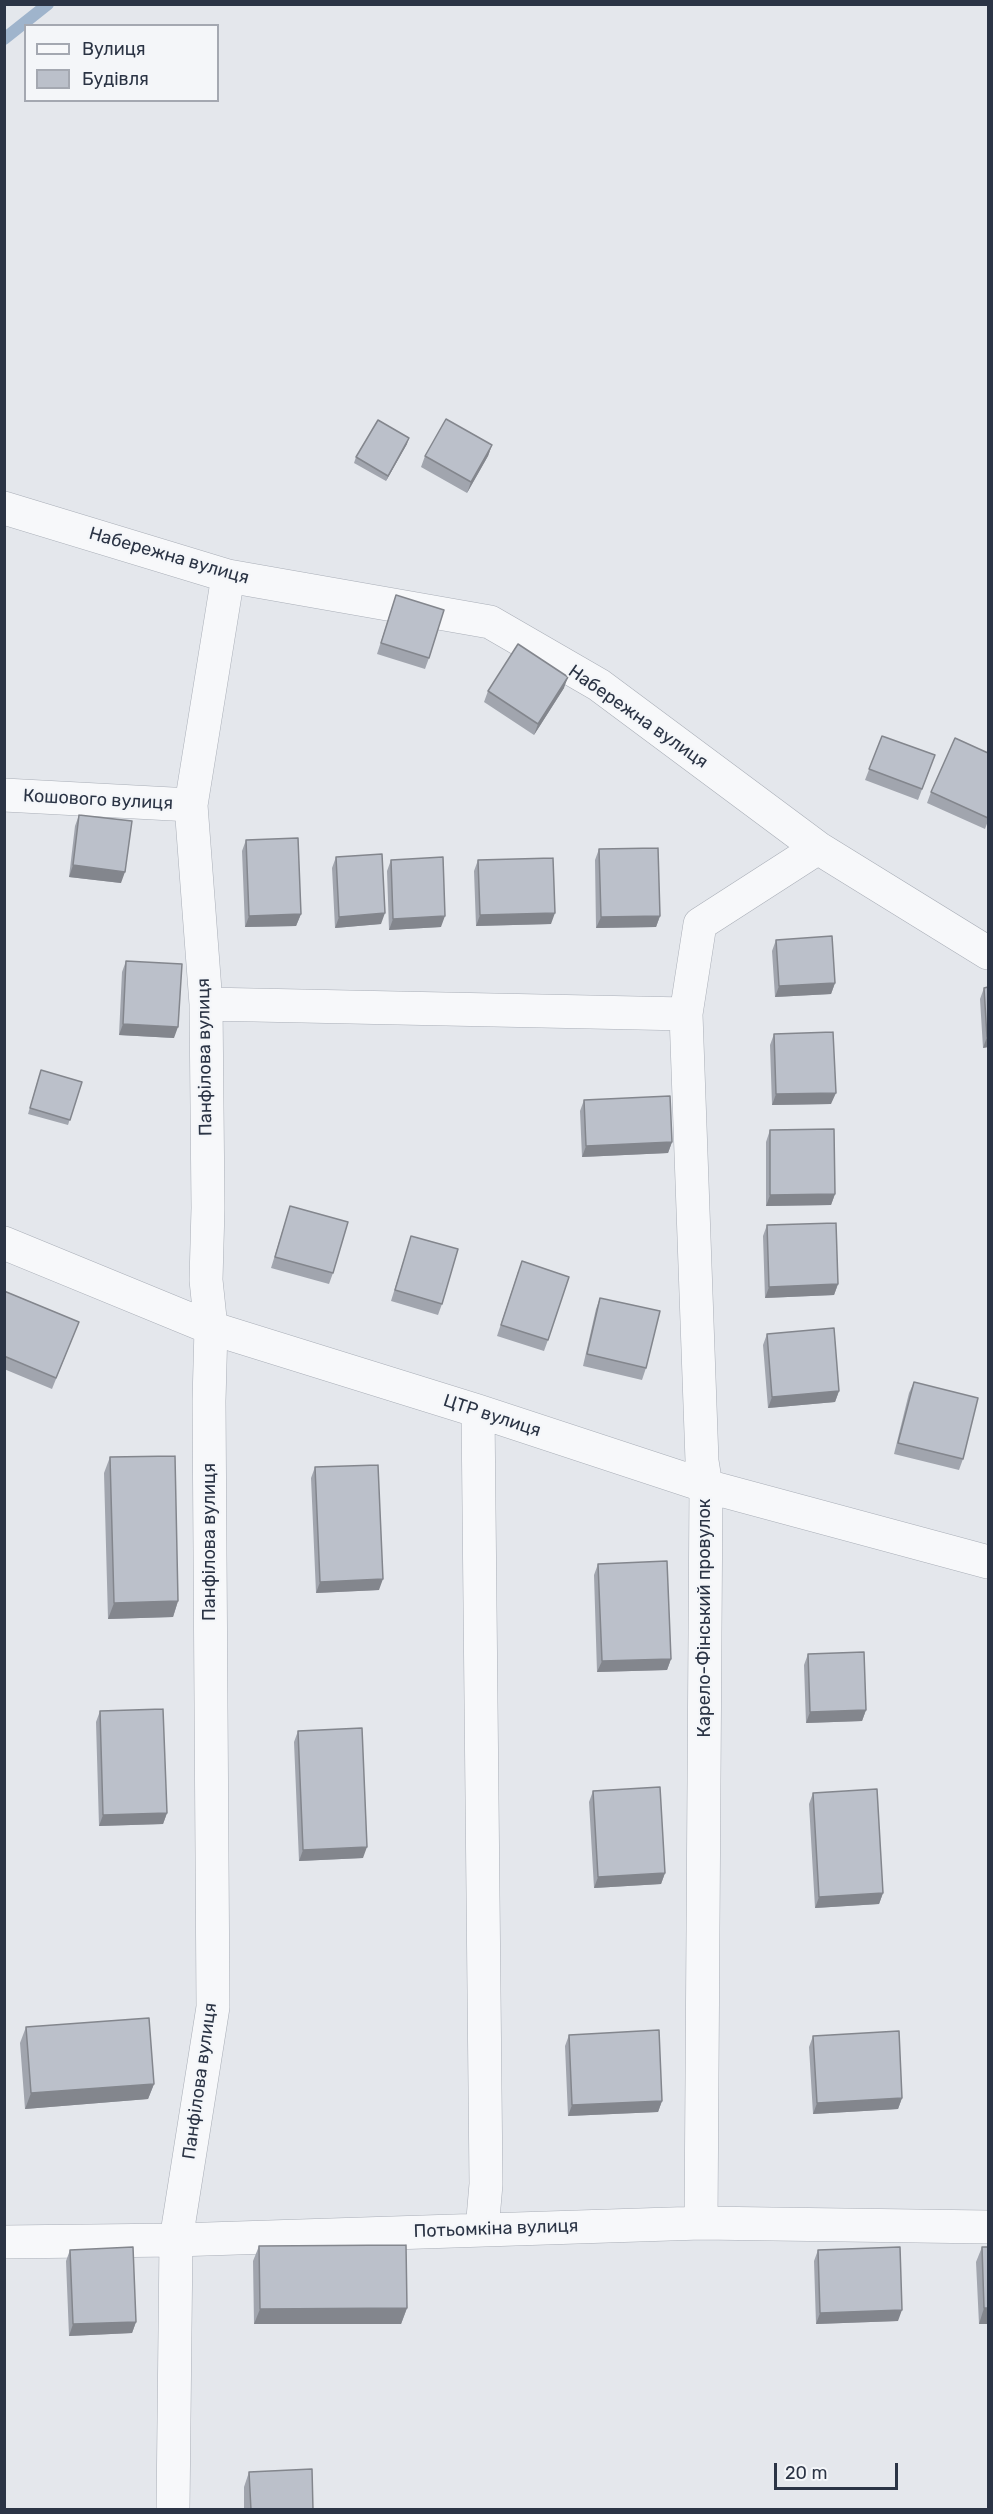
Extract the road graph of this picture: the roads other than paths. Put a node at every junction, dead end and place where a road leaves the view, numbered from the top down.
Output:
1 (4, 507) edge
2 (228, 576) junction
3 (4, 795) edge
4 (191, 805) junction
5 (819, 848) junction
6 (988, 953) edge
7 (206, 1004) junction
8 (686, 1014) junction
9 (4, 1243) edge
10 (211, 1328) junction
11 (478, 1411) junction
12 (706, 1486) junction
13 (988, 1562) edge
14 (701, 2223) junction
15 (988, 2227) edge
16 (482, 2230) junction
17 (176, 2240) junction
18 (4, 2242) edge
19 (173, 2510) edge

1 - 2 street, Набережна вулиця
2 - 4 street, Панфілова вулиця
2 - 5 street, Набережна вулиця
3 - 4 street, Кошового вулиця
4 - 7 street, Панфілова вулиця
5 - 6 street, Набережна вулиця
5 - 8 street, Карело-Фінський провулок
7 - 8 street
7 - 10 street, Панфілова вулиця
8 - 12 street, Карело-Фінський провулок
9 - 10 street, ЦТР вулиця
10 - 11 street, ЦТР вулиця
10 - 17 street, Панфілова вулиця
11 - 12 street, ЦТР вулиця
11 - 16 street
12 - 13 street, ЦТР вулиця
12 - 14 street, Карело-Фінський провулок
14 - 15 street, Потьомкіна вулиця
14 - 16 street, Потьомкіна вулиця
16 - 17 street, Потьомкіна вулиця
17 - 18 street, Потьомкіна вулиця
17 - 19 street, Панфілова вулиця

